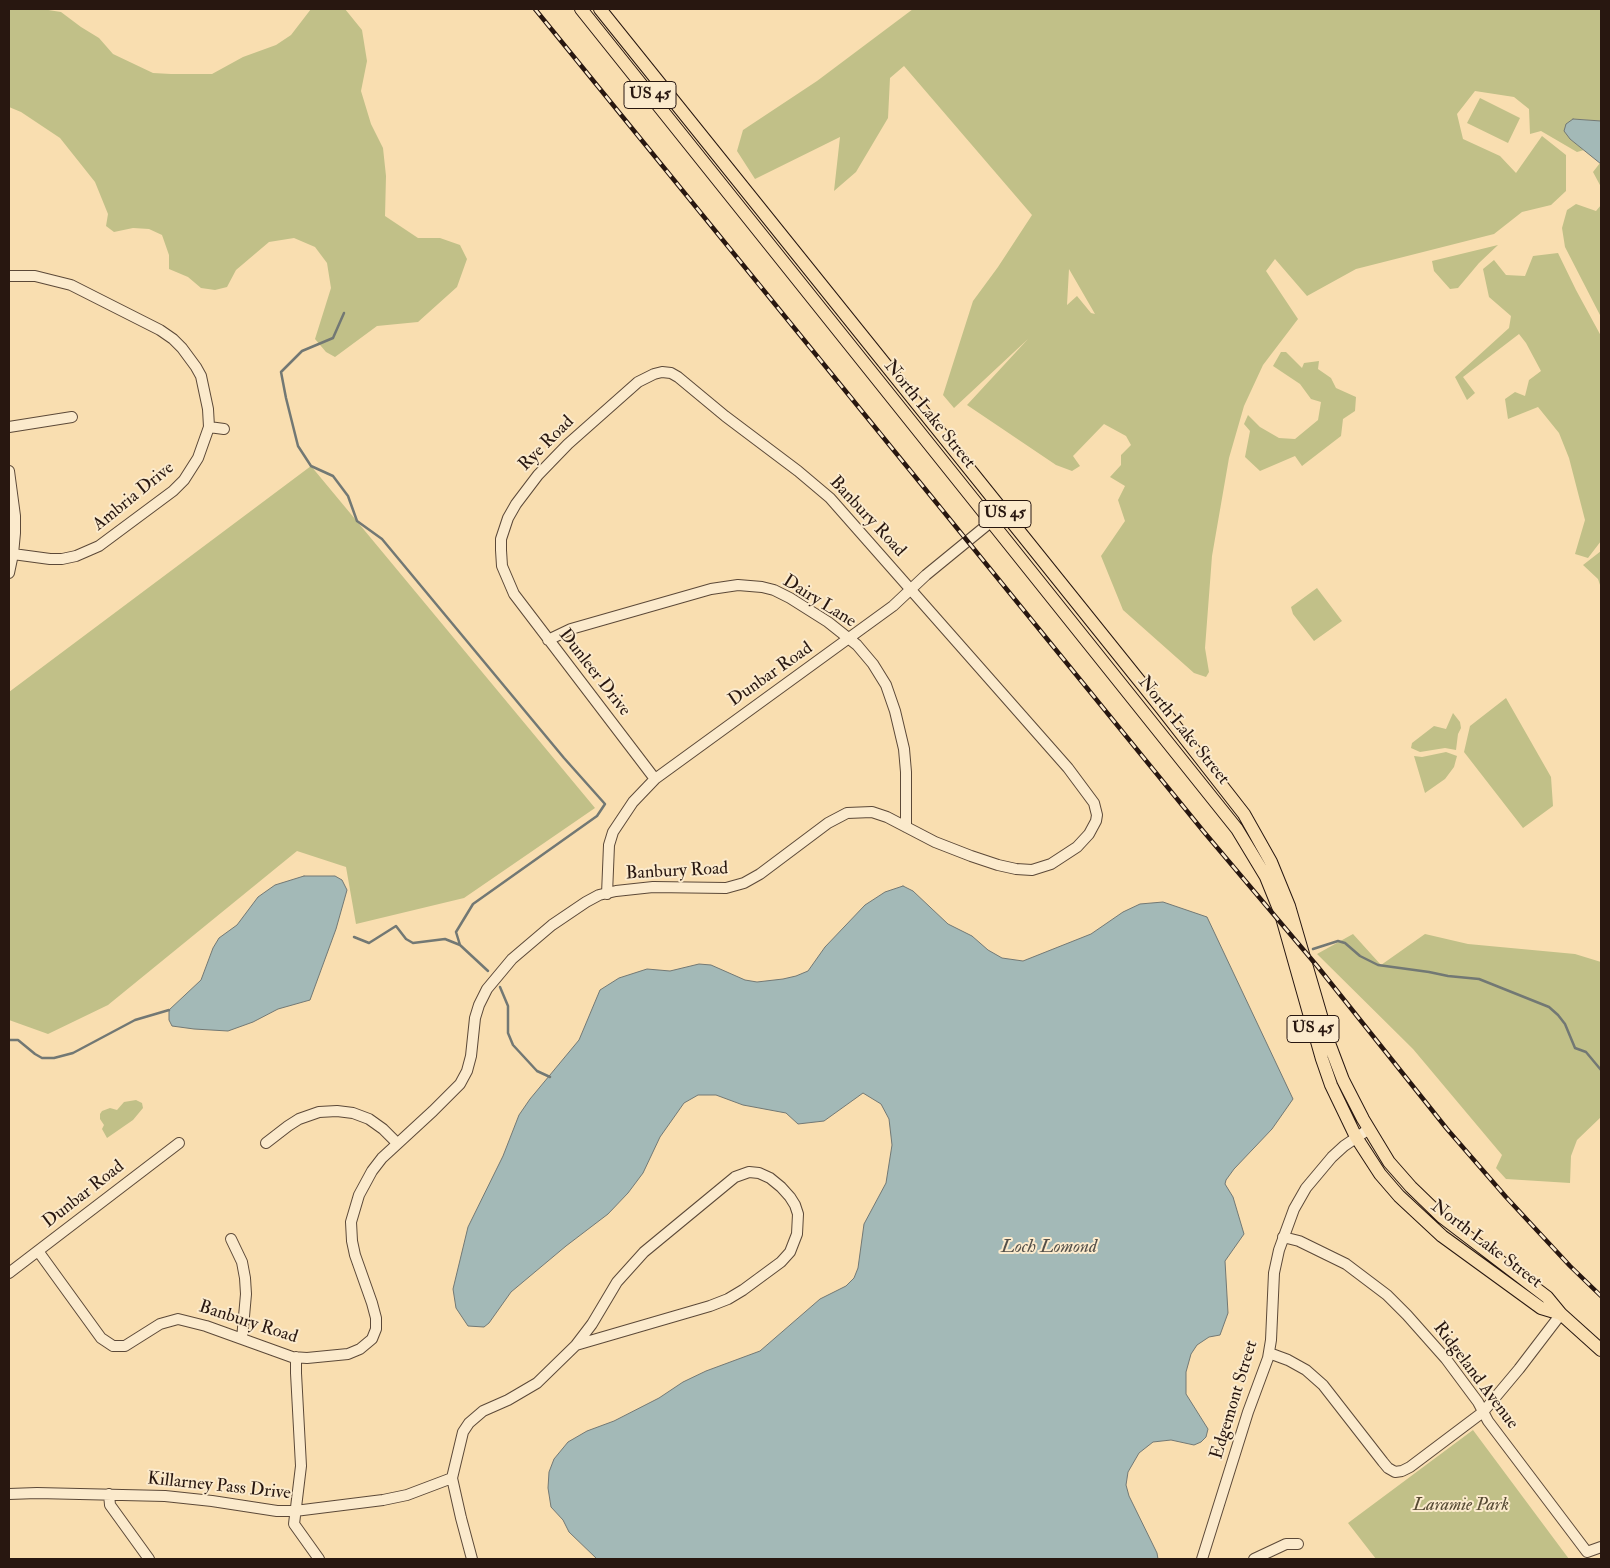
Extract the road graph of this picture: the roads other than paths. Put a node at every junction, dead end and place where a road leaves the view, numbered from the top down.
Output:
1 (581, 9) edge
2 (600, 9) edge
3 (9, 276) edge
4 (678, 377) joint
5 (72, 417) dead end
6 (9, 426) edge
7 (209, 427) junction
8 (224, 429) dead end
9 (9, 471) edge
10 (1003, 512) junction
11 (992, 520) junction
12 (13, 554) junction
13 (9, 573) edge
14 (510, 586) joint
15 (910, 590) junction
16 (850, 639) junction
17 (548, 640) junction
18 (655, 779) junction
19 (906, 827) junction
20 (607, 894) junction
21 (1369, 1129) junction
22 (1356, 1137) junction
23 (266, 1142) dead end
24 (179, 1143) dead end
25 (397, 1143) junction
26 (1283, 1237) junction
27 (232, 1239) dead end
28 (38, 1251) junction
29 (9, 1273) edge
30 (1561, 1314) junction
31 (242, 1339) junction
32 (576, 1345) junction
33 (1601, 1350) edge
34 (1269, 1353) junction
35 (296, 1358) junction
36 (1483, 1412) junction
37 (452, 1478) junction
38 (9, 1494) edge
39 (109, 1494) junction
40 (295, 1511) junction
41 (1298, 1544) dead end
42 (1601, 1547) edge
43 (149, 1559) edge
44 (318, 1559) edge
45 (472, 1559) edge
46 (1202, 1559) edge
47 (1254, 1559) edge

1 - 11 main road, North Lake Street / US 45
2 - 10 main road, North Lake Street / US 45
3 - 7 street, Ambria Drive
4 - 14 street, Rye Road
4 - 15 street, Banbury Road
5 - 6 street
7 - 8 street
7 - 12 street, Ambria Drive
9 - 12 street
10 - 11 street, Dunbar Road
10 - 21 main road, North Lake Street / US 45
11 - 15 street, Dunbar Road
11 - 22 main road, North Lake Street / US 45
12 - 13 street
14 - 17 street, Dunleer Drive
15 - 16 street, Dunbar Road
15 - 19 street, Banbury Road
16 - 17 street, Dairy Lane
16 - 18 street, Dunbar Road
16 - 19 street, Dairy Lane
17 - 18 street, Dunleer Drive
18 - 20 street, Dunbar Road
19 - 20 street, Banbury Road
20 - 25 street, Banbury Road
21 - 22 street, Edgemont Street
21 - 30 main road, North Lake Street / US 45
22 - 26 street, Edgemont Street
22 - 30 main road, North Lake Street / US 45
23 - 25 street
24 - 28 street, Dunbar Road
25 - 35 street, Banbury Road
26 - 34 street, Edgemont Street
26 - 36 street, Ridgeland Avenue
27 - 31 street
28 - 29 street, Dunbar Road
28 - 31 street, Banbury Road
30 - 33 main road, North Lake Street / US 45
30 - 36 street
31 - 35 street, Banbury Road
32 - 32 street
32 - 37 street
34 - 36 street
34 - 46 street, Edgemont Street
35 - 40 street
36 - 42 street, Ridgeland Avenue
37 - 40 street, Killarney Pass Drive
37 - 45 street
38 - 39 street, Killarney Pass Drive
39 - 40 street, Killarney Pass Drive
39 - 43 street
40 - 44 street
41 - 47 street

